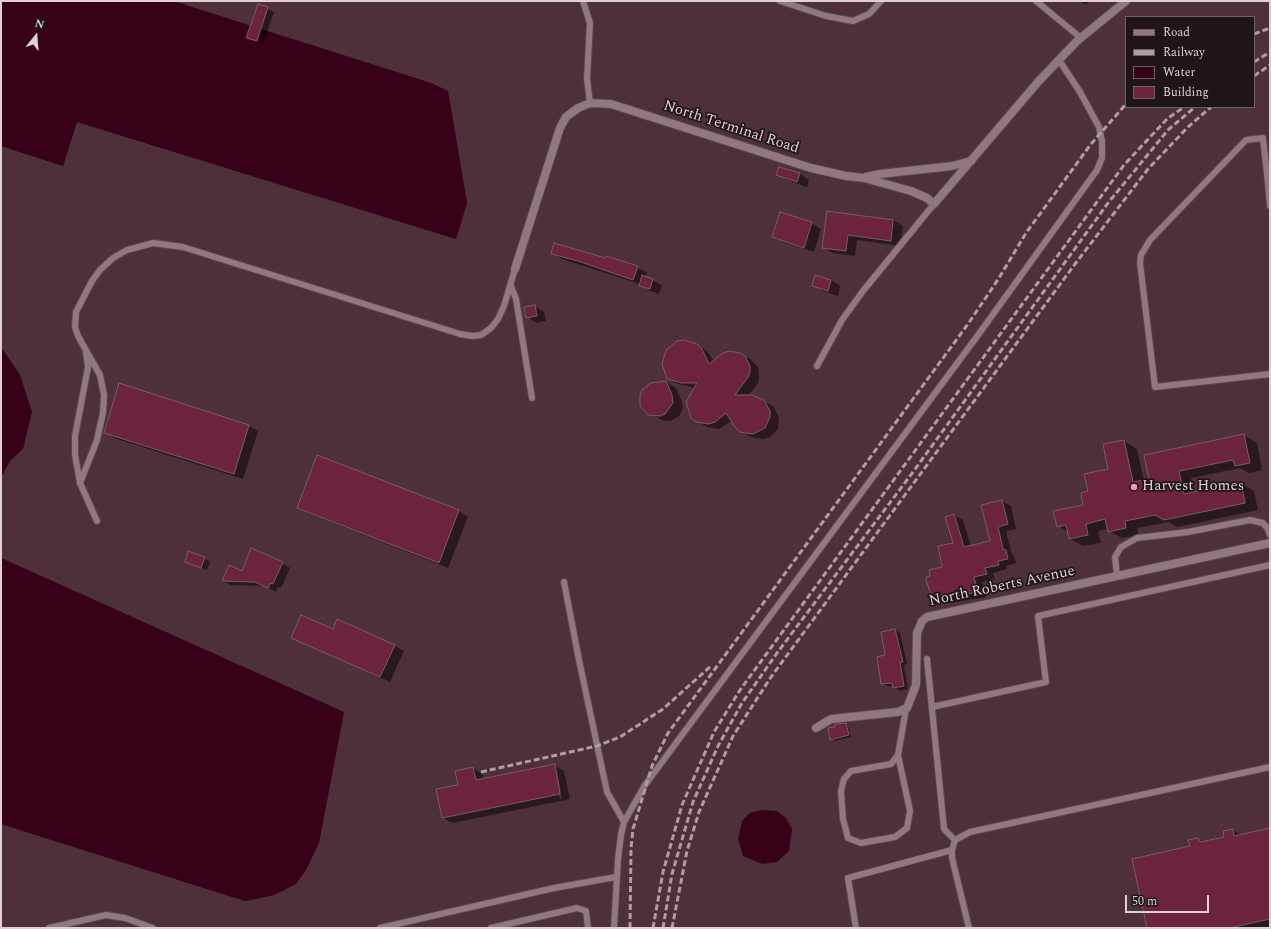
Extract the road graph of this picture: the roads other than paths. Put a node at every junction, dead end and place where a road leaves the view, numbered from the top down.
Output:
1 (583, 1) edge
2 (780, 1) edge
3 (881, 1) edge
4 (1036, 1) edge
5 (1116, 1) edge
6 (1126, 1) edge
7 (1112, 10) junction
8 (1080, 38) junction
9 (1059, 60) junction
10 (590, 103) junction
11 (971, 161) junction
12 (864, 178) junction
13 (1269, 183) edge
14 (934, 204) junction
15 (1270, 206) edge
16 (515, 269) joint
17 (510, 286) junction
18 (86, 350) junction
19 (817, 366) dead end
20 (1270, 374) edge
21 (532, 398) dead end
22 (80, 483) junction
23 (97, 521) dead end
24 (1270, 535) edge
25 (1270, 543) edge
26 (1270, 565) edge
27 (1117, 576) junction
28 (564, 582) dead end
29 (928, 658) dead end
30 (932, 707) junction
31 (906, 709) junction
32 (816, 728) dead end
33 (898, 755) junction
34 (1270, 767) edge
35 (624, 822) junction
36 (955, 840) junction
37 (952, 850) junction
38 (616, 877) junction
39 (49, 928) edge
40 (152, 928) edge
41 (380, 928) edge
42 (491, 928) edge
43 (588, 928) edge
44 (614, 928) edge
45 (856, 928) edge
46 (969, 928) edge

1 - 10 lane
2 - 3 lane
4 - 8 lane
5 - 7 street
6 - 7 street
7 - 8 street
8 - 9 street
9 - 11 street
9 - 35 lane
10 - 12 street, North Terminal Road
10 - 16 street
11 - 12 street, North Terminal Road
11 - 14 street
12 - 14 street, North Terminal Road
13 - 15 lane
13 - 20 lane
14 - 19 lane
16 - 17 lane
17 - 18 lane
17 - 21 lane
18 - 22 lane
18 - 22 lane
22 - 23 lane
24 - 27 lane
25 - 27 street, North Roberts Avenue
26 - 30 lane
27 - 31 street, North Roberts Avenue
28 - 35 lane
29 - 30 lane
30 - 36 lane
31 - 32 street
31 - 33 lane
33 - 33 lane
34 - 36 lane
35 - 38 lane
36 - 37 lane
37 - 45 lane
37 - 46 lane
38 - 41 lane
38 - 44 lane
39 - 40 lane
42 - 43 lane

